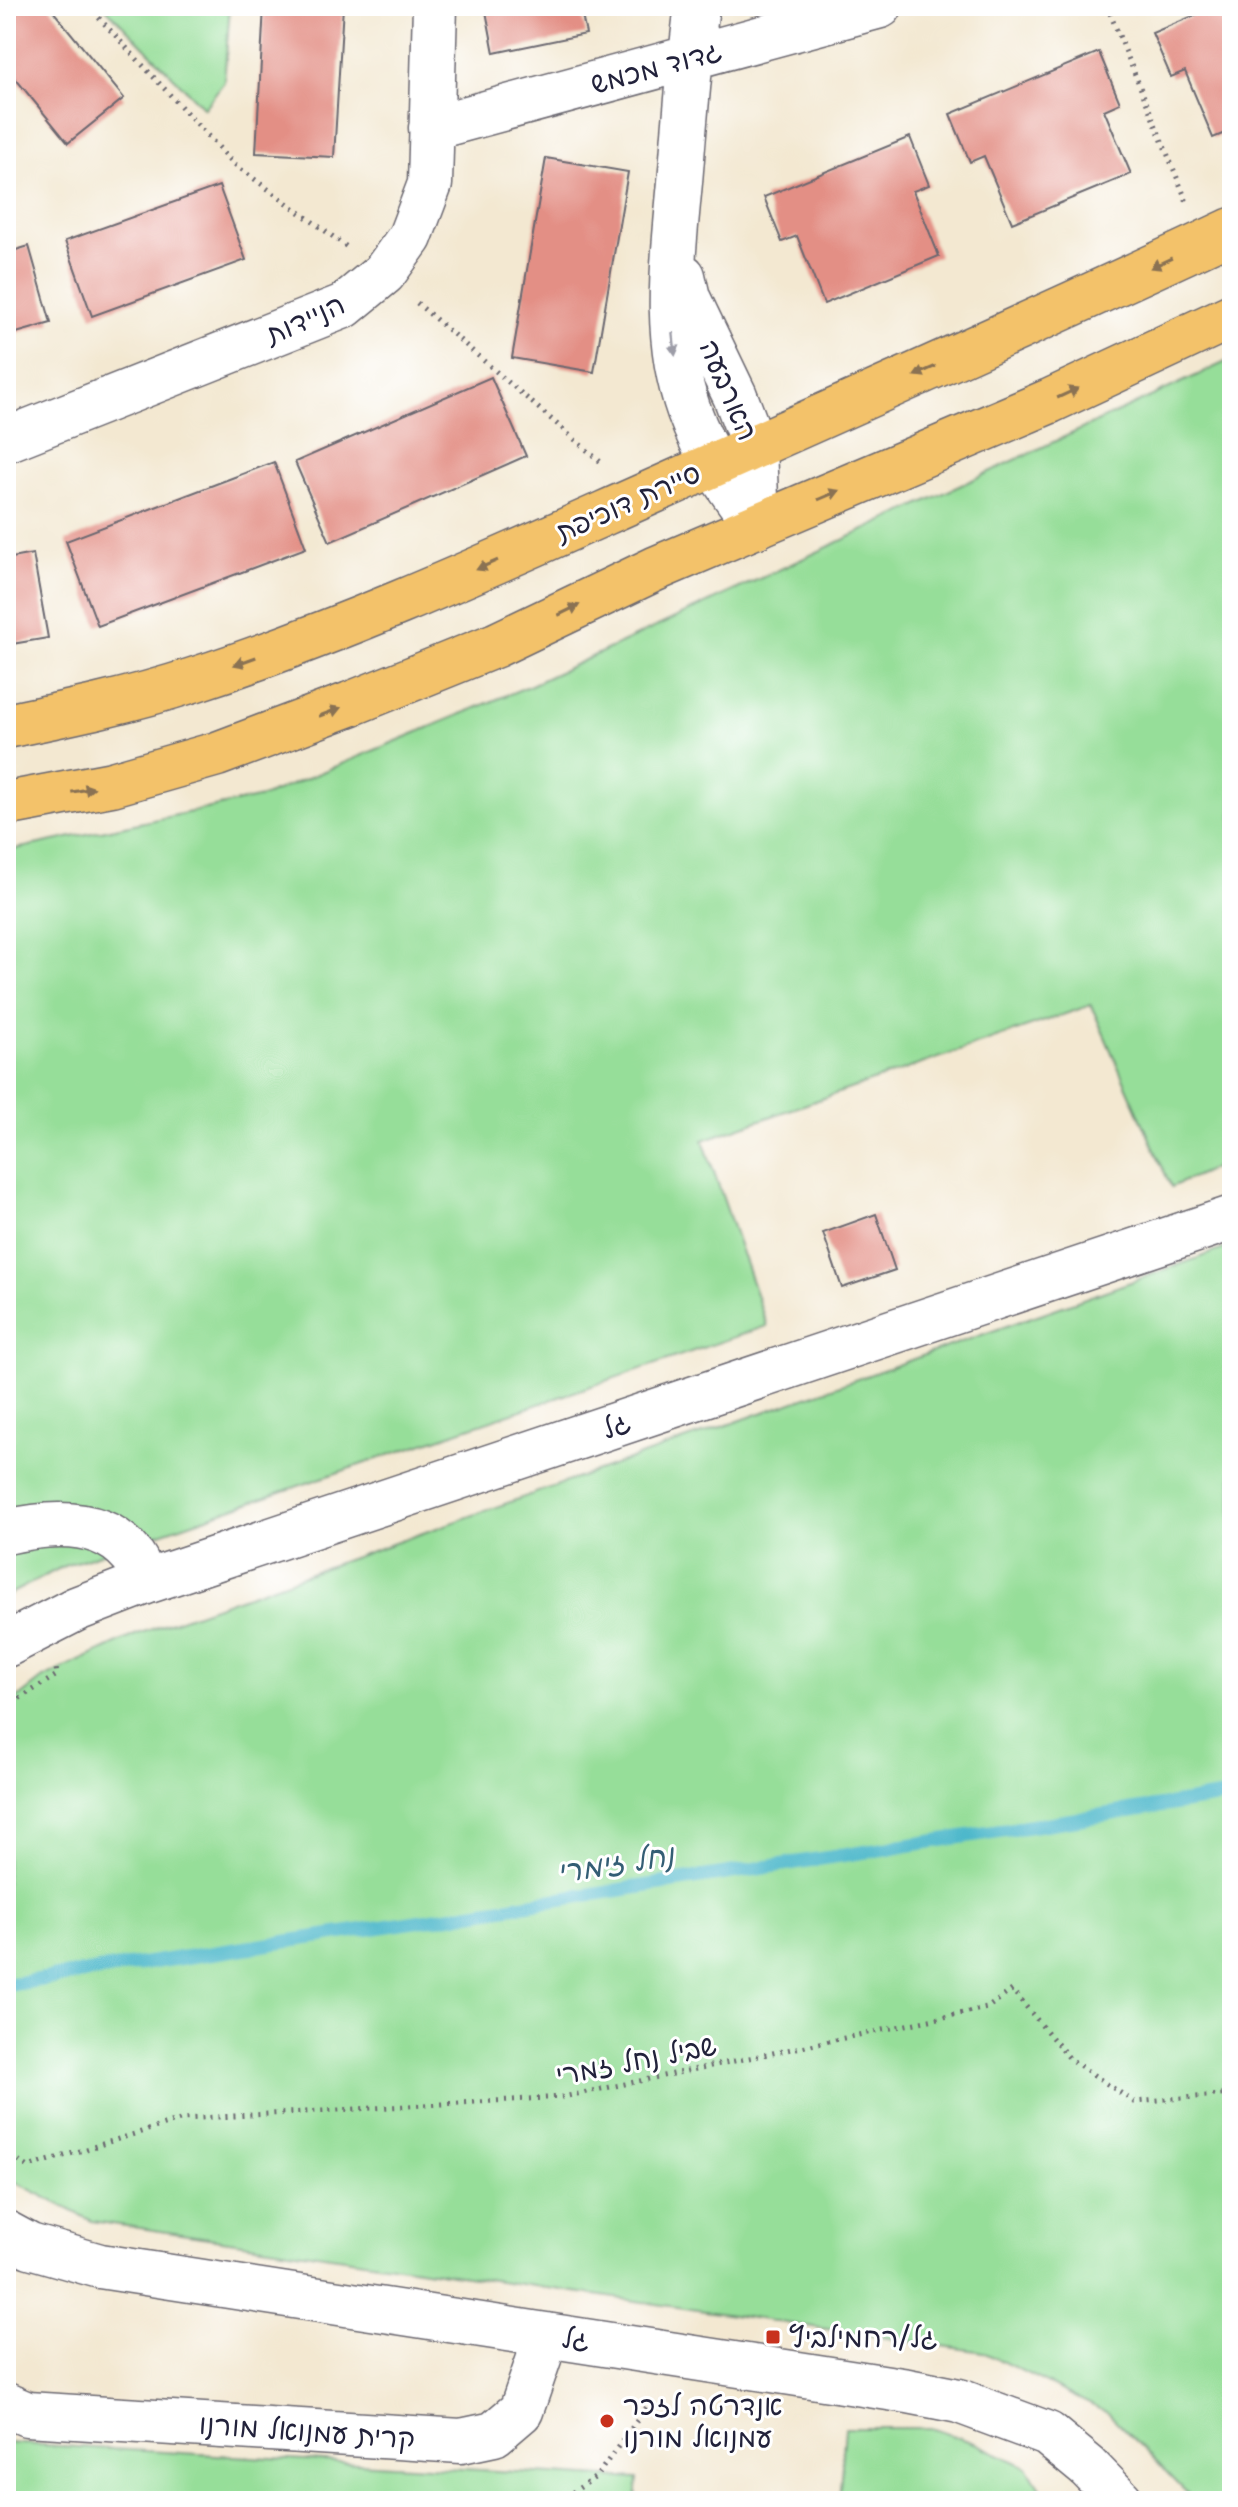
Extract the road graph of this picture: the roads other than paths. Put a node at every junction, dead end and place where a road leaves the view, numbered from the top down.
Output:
1 (435, 6) edge
2 (697, 6) edge
3 (880, 6) edge
4 (690, 58) junction
5 (431, 128) junction
6 (1218, 237) edge
7 (674, 239) junction
8 (1232, 316) edge
9 (6, 440) edge
10 (754, 446) junction
11 (712, 465) junction
12 (757, 526) junction
13 (6, 726) edge
14 (6, 804) edge
15 (1232, 1218) edge
16 (6, 1532) edge
17 (146, 1582) junction
18 (6, 1645) edge
19 (6, 2233) edge
20 (547, 2335) junction
21 (6, 2405) edge
22 (1121, 2501) edge

1 - 5 street, הניידות
2 - 4 street, הארבעה
3 - 4 street, גדוד מכמש
4 - 5 street, גדוד מכמש
4 - 7 street, הארבעה
5 - 9 street, הניידות
6 -> 10 main road, סיירת דוכיפת
7 - 10 street, הארבעה
7 -> 11 street, הארבעה
12 -> 8 main road
10 - 11 main road, סיירת דוכיפת
10 - 12 street, הארבעה
11 - 12 street, הארבעה
11 -> 13 main road, סיירת דוכיפת
14 -> 12 main road
15 - 17 street, גל
16 - 17 street
17 - 18 street, גל
19 - 20 street, גל
20 - 21 street, קרית עמנואל מורנו
20 - 22 street, גל

